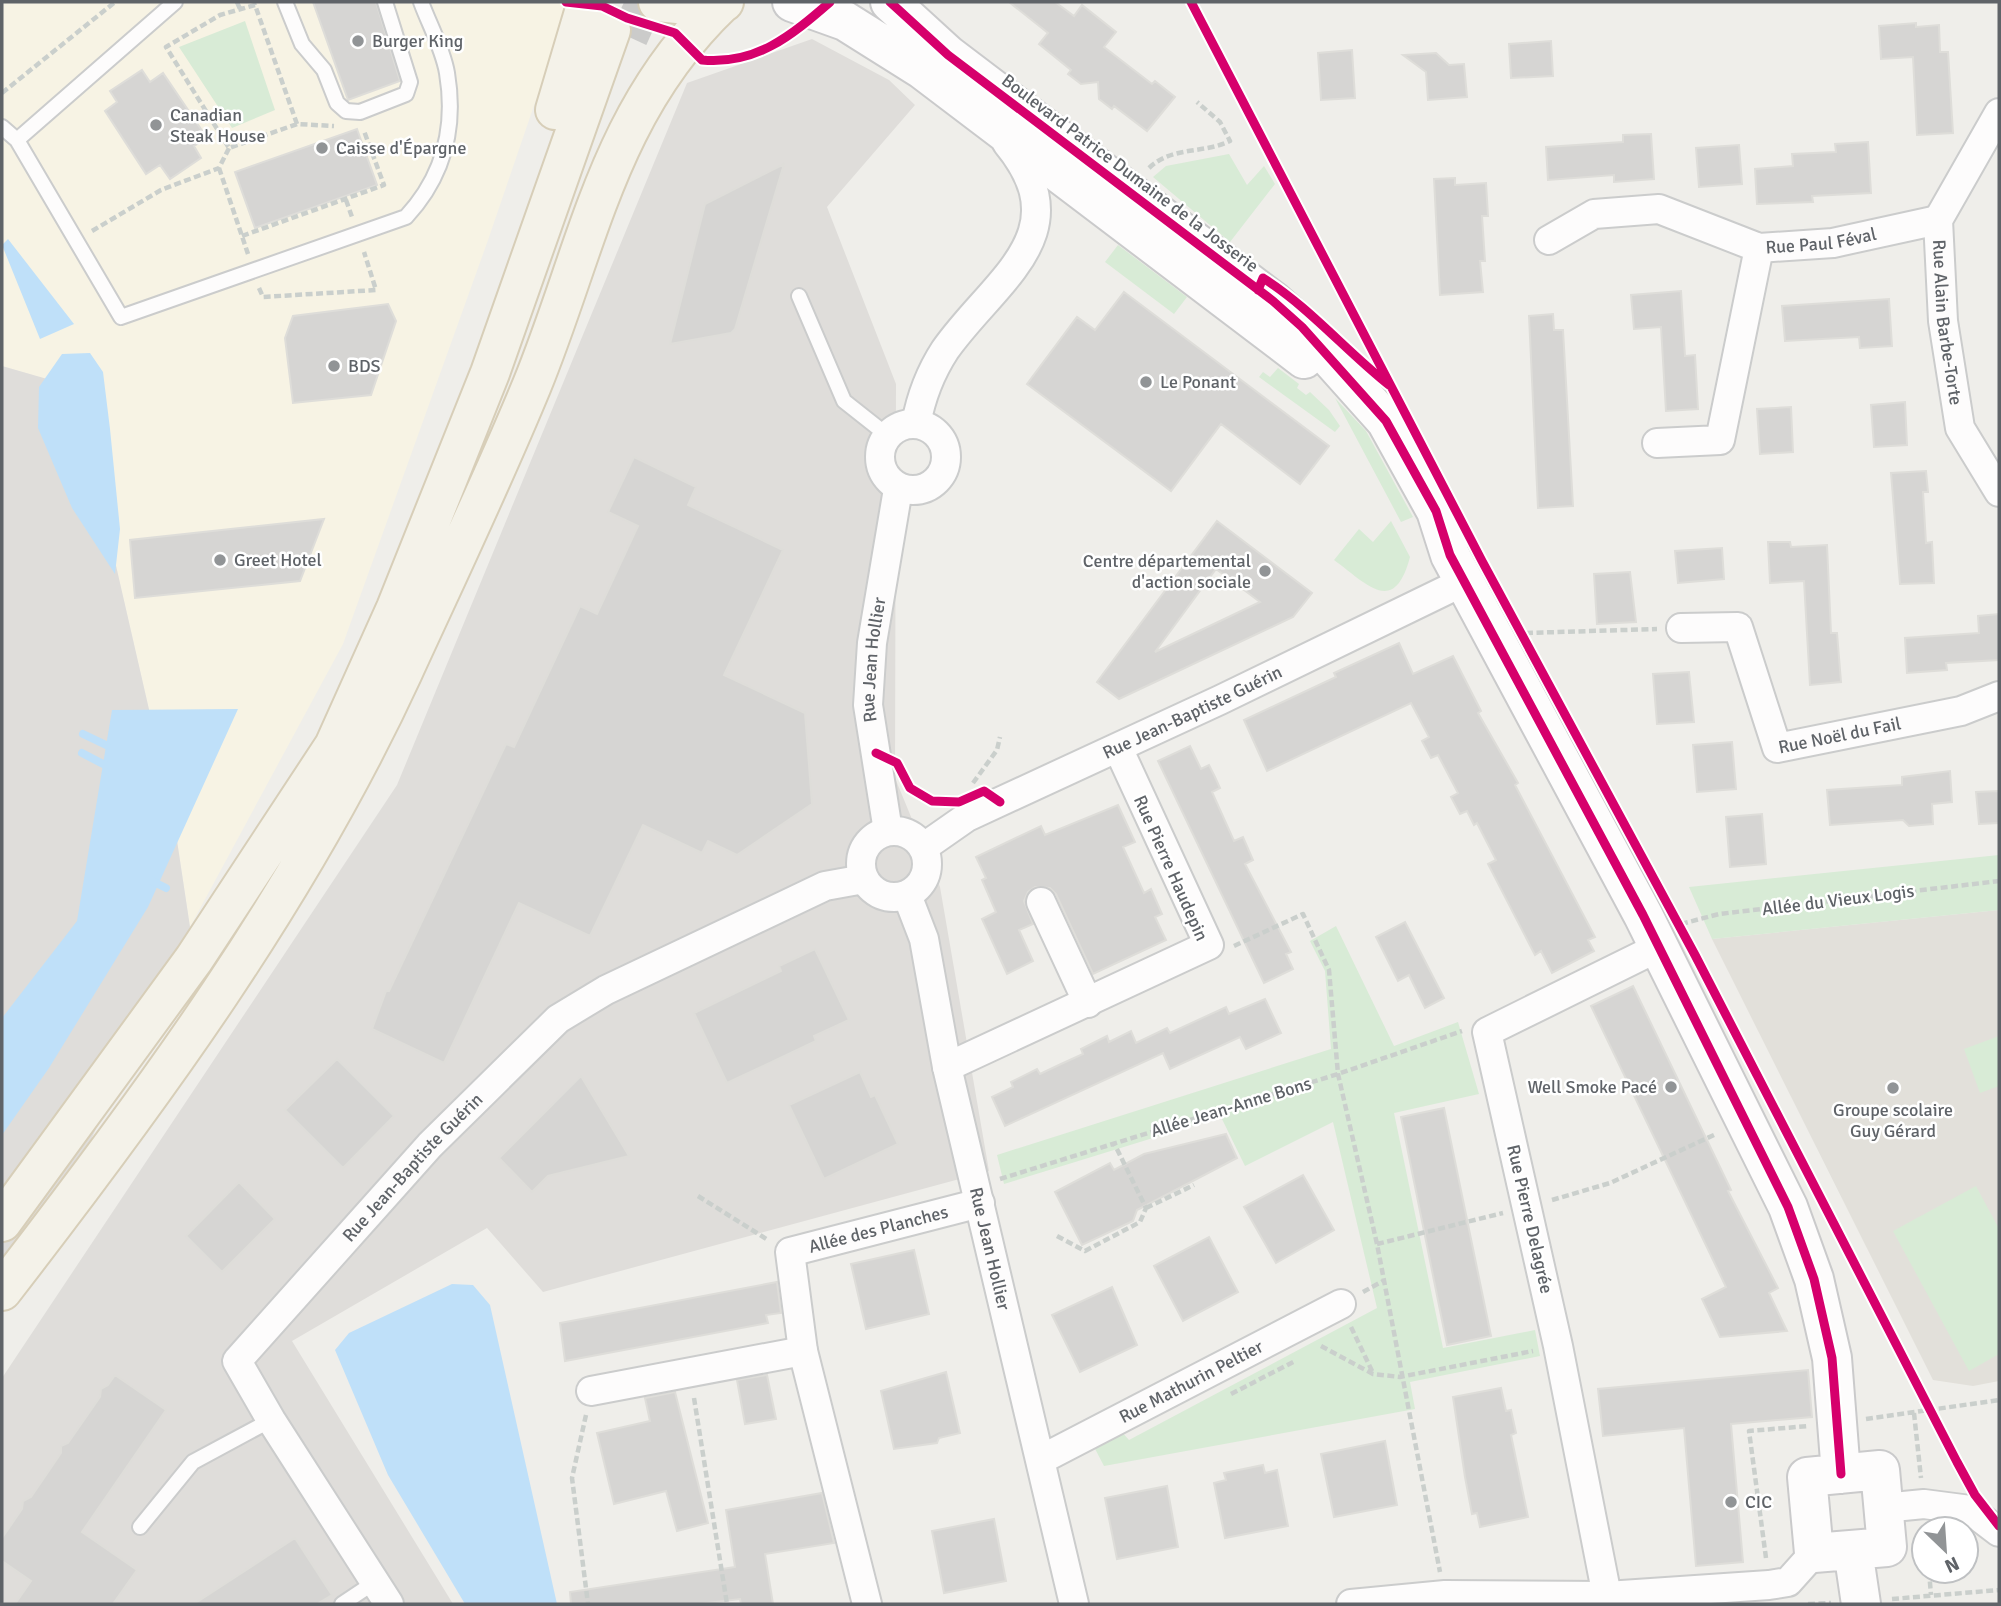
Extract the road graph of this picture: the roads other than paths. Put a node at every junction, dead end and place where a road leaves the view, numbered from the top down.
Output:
1 (176, 2) edge
2 (285, 2) edge
3 (385, 2) edge
4 (421, 2) edge
5 (587, 2) edge
6 (658, 2) edge
7 (723, 2) edge
8 (792, 2) edge
9 (890, 2) edge
10 (1999, 113) edge
11 (984, 117) junction
12 (2, 127) edge
13 (17, 140) junction
14 (1938, 220) junction
15 (1549, 240) dead end
16 (1759, 248) junction
17 (799, 296) dead end
18 (916, 424) junction
19 (887, 435) junction
20 (1657, 443) dead end
21 (898, 489) junction
22 (1999, 492) edge
23 (428, 527) junction
24 (1457, 568) junction
25 (437, 596) junction
26 (1681, 628) road end
27 (1999, 696) edge
28 (1118, 748) junction
29 (888, 831) junction
30 (924, 847) junction
31 (864, 879) junction
32 (907, 895) junction
33 (1041, 902) dead end
34 (1668, 936) junction
35 (1088, 1003) junction
36 (947, 1067) junction
37 (978, 1195) junction
38 (2, 1222) edge
39 (2, 1291) edge
40 (1341, 1304) dead end
41 (803, 1350) junction
42 (591, 1391) road end
43 (271, 1420) junction
44 (1042, 1458) junction
45 (1842, 1474) junction
46 (1884, 1508) junction
47 (140, 1527) dead end
48 (1999, 1532) edge
49 (1853, 1550) junction
50 (1814, 1553) junction
51 (382, 1593) edge
52 (1607, 1596) junction
53 (1446, 1599) edge
54 (1861, 1603) edge
55 (342, 1604) edge
56 (867, 1604) edge
57 (1074, 1604) edge
58 (1351, 1604) edge

1 - 13 lane
2 - 3 lane
4 - 13 lane
5 - 23 main road
6 - 7 main road
7 - 25 main road
8 - 11 street, Boulevard Patrice Dumaine de la Josserie
9 - 24 street, Boulevard Patrice Dumaine de la Josserie
10 - 14 street, Rue Alain Barbe-Torte
11 - 18 street
11 - 24 street, Boulevard Patrice Dumaine de la Josserie
12 - 13 lane
14 - 16 street, Rue Paul Féval
14 - 22 street, Rue Alain Barbe-Torte
15 - 16 street, Rue Paul Féval
16 - 20 street
17 - 19 lane
18 - 19 street
18 - 21 street
19 - 21 street
21 - 29 street, Rue Jean Hollier
23 - 25 main road
23 - 38 main road
24 - 28 street, Rue Jean-Baptiste Guérin
24 - 34 street, Boulevard Patrice Dumaine de la Josserie
25 - 39 main road
26 - 27 street, Rue Noël du Fail
28 - 30 street, Rue Jean-Baptiste Guérin
28 - 35 street, Rue Pierre Haudepin
29 - 30 street
29 - 31 street
30 - 32 street
31 - 32 street
31 - 43 street, Rue Jean-Baptiste Guérin
32 - 36 street, Rue Jean Hollier
33 - 35 street
34 - 45 street, Boulevard Patrice Dumaine de la Josserie
34 - 52 street, Rue Pierre Delagrée
35 - 36 street, Rue Pierre Haudepin
36 - 37 street, Rue Jean Hollier
37 - 41 street, Allée des Planches
37 - 44 street, Rue Jean Hollier
40 - 44 street, Rue Mathurin Peltier
41 - 42 street
41 - 56 street, Allée des Planches
43 - 47 lane
43 - 51 street, Rue Jean-Baptiste Guérin
44 - 57 street, Rue Jean Hollier
45 - 46 street
45 - 50 street
46 - 48 street
46 - 49 street
49 - 50 street
49 - 54 street
50 - 52 street
51 - 55 lane
52 - 53 street
53 - 58 street

